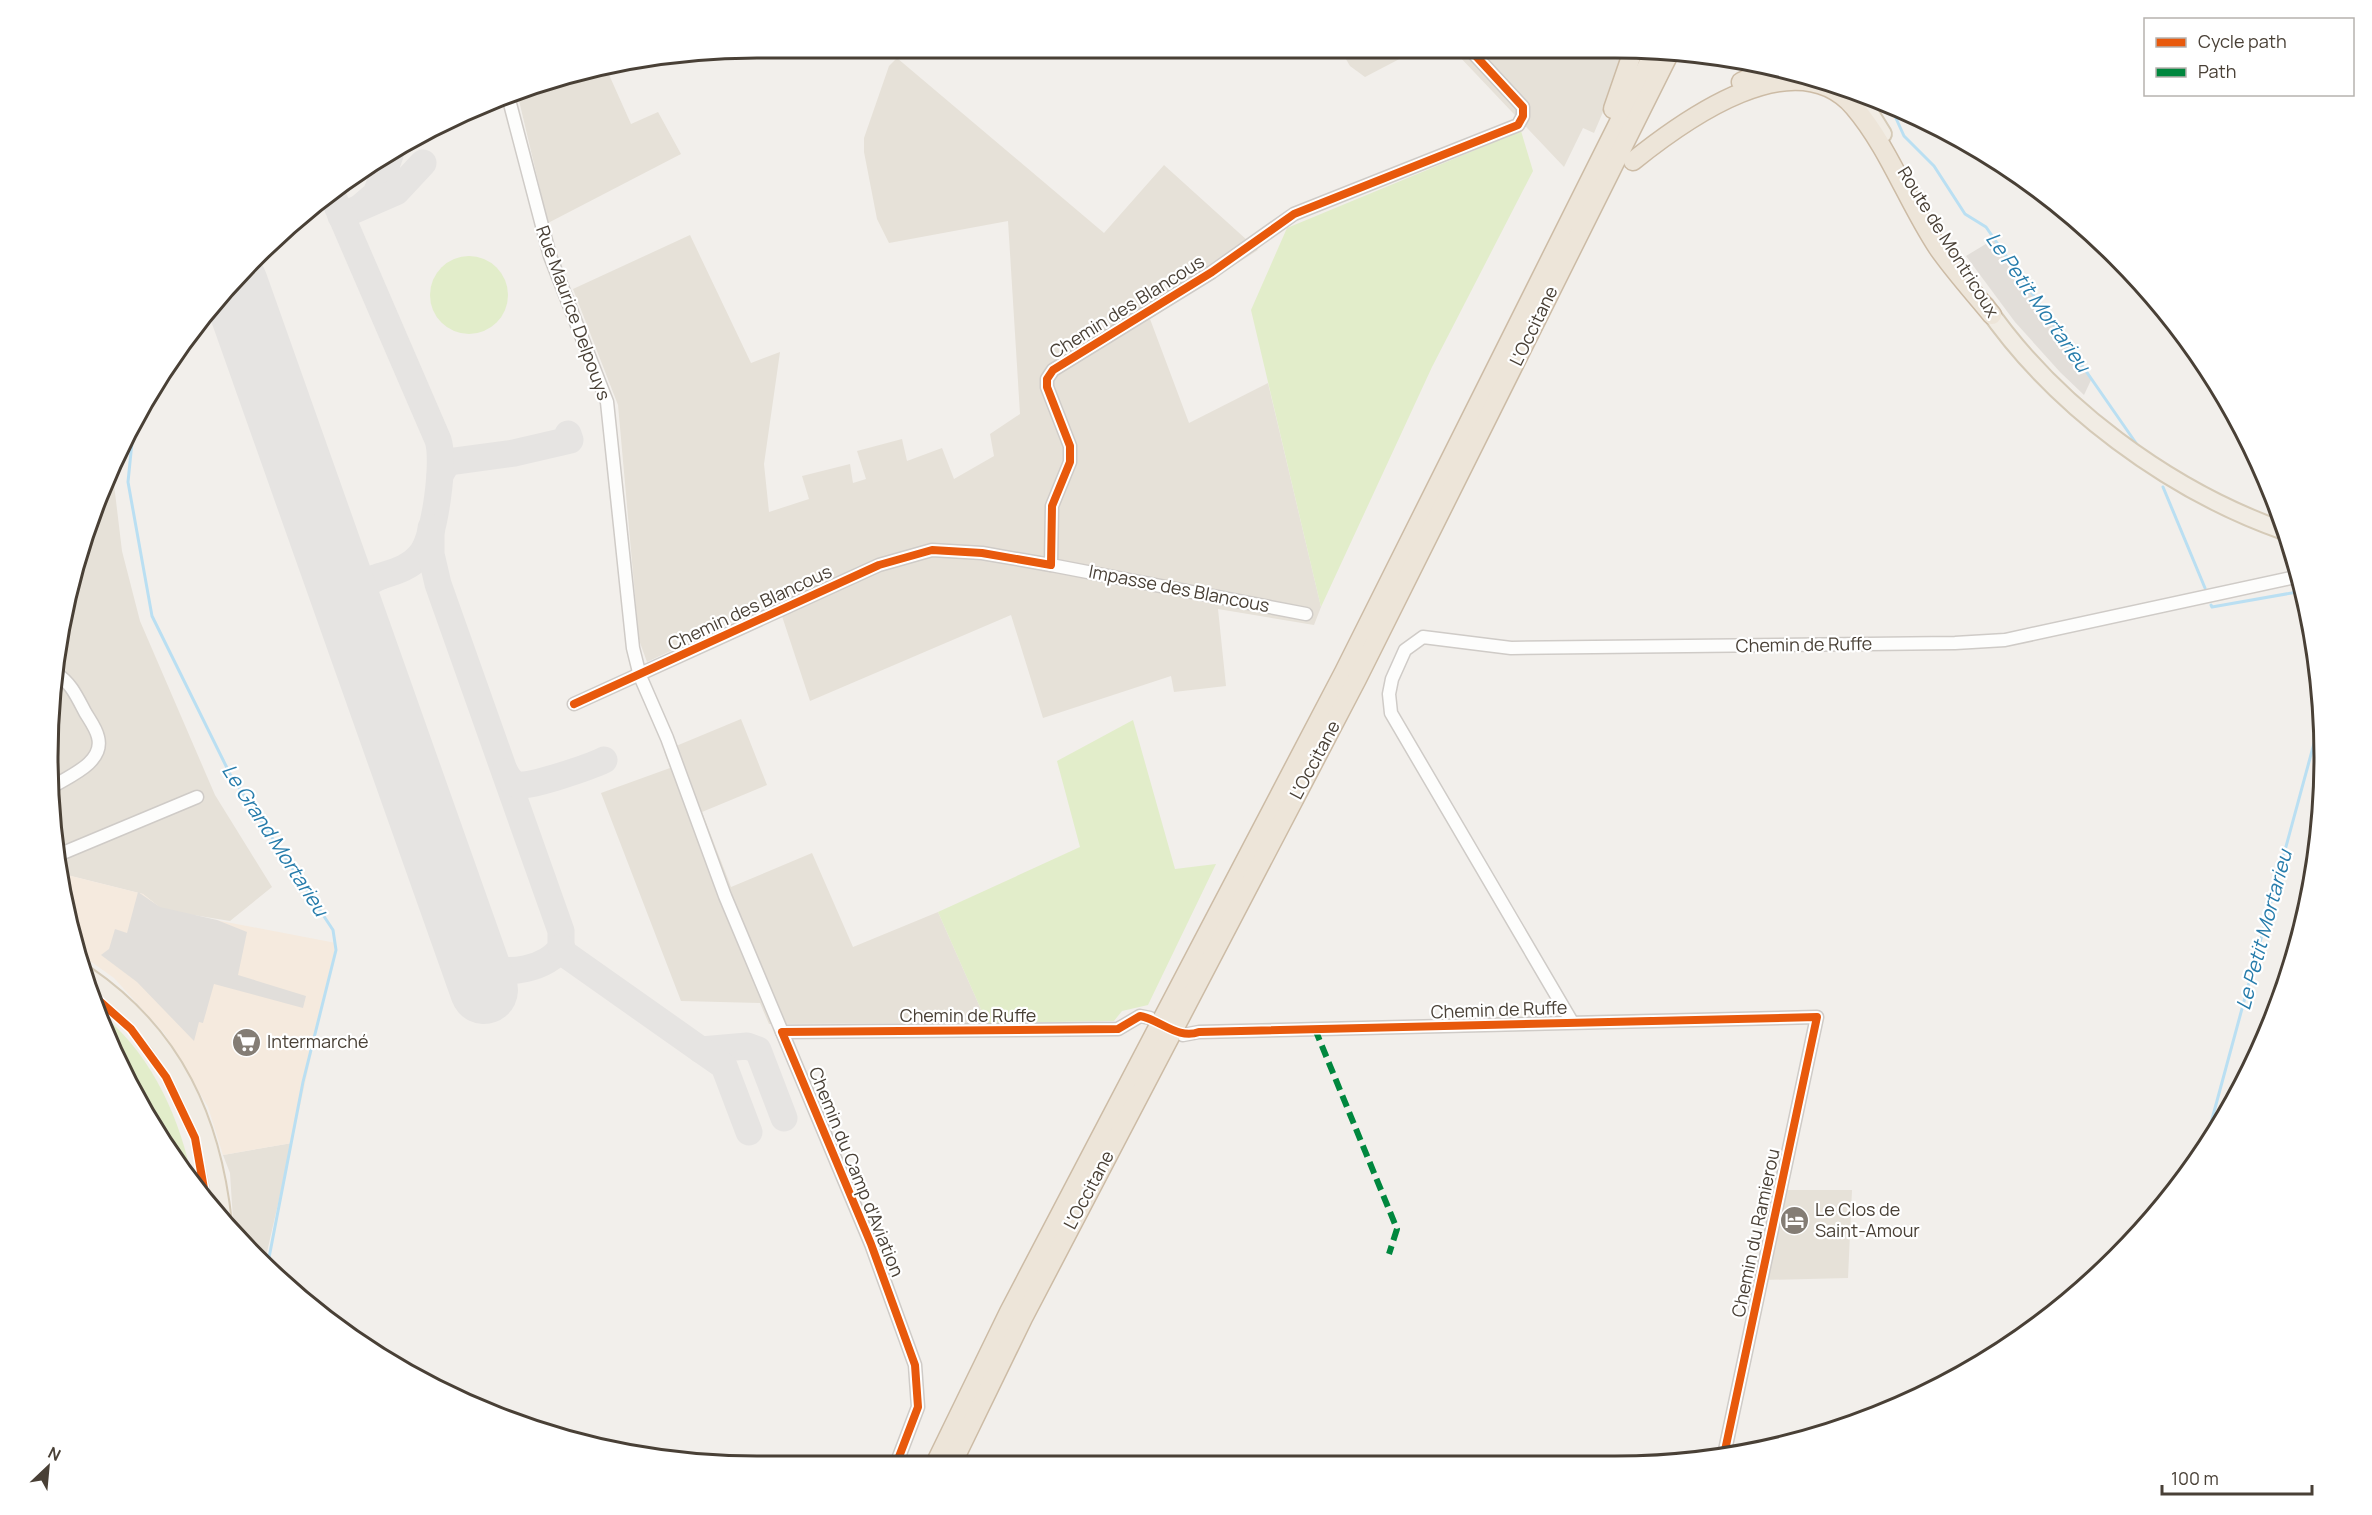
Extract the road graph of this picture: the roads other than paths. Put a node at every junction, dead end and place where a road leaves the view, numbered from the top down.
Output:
1 (1478, 58) edge
2 (1630, 59) edge
3 (1650, 60) edge
4 (1666, 61) edge
5 (1759, 74) edge
6 (1789, 81) edge
7 (1840, 96) edge
8 (510, 104) edge
9 (1866, 106) edge
10 (1873, 109) edge
11 (1882, 131) junction
12 (1633, 161) junction
13 (1525, 309) junction
14 (1992, 315) junction
15 (1524, 348) junction
16 (2273, 526) edge
17 (1051, 565) junction
18 (2290, 578) edge
19 (1306, 614) dead end
20 (640, 676) junction
21 (63, 680) edge
22 (574, 704) dead end
23 (59, 782) edge
24 (197, 797) dead end
25 (65, 852) edge
26 (97, 984) edge
27 (1817, 1017) joint
28 (1150, 1018) dead end
29 (1572, 1022) junction
30 (782, 1032) junction
31 (1183, 1035) dead end
32 (221, 1205) edge
33 (1726, 1448) edge
34 (899, 1456) edge
35 (939, 1456) edge
36 (956, 1456) edge

1 - 17 street, Chemin des Blancous
2 - 13 highway
3 - 13 highway, L'Occitane
4 - 15 highway, L'Occitane
5 - 12 highway
6 - 12 highway
7 - 14 highway
8 - 20 street, Rue Maurice Delpouys
9 - 11 main road, Route de Montricoux
10 - 11 main road, Route de Montricoux
11 - 14 main road, Route de Montricoux
12 - 15 highway
13 - 35 highway, L'Occitane
14 - 16 main road, Route de Montricoux
15 - 36 highway, L'Occitane
17 - 19 street, Impasse des Blancous
17 - 20 street, Chemin des Blancous
18 - 29 street, Chemin de Ruffe
20 - 22 street, Chemin des Blancous
20 - 30 street, Chemin du Camp d'Aviation
21 - 23 street
24 - 25 street
26 - 32 main road
27 - 29 street, Chemin de Ruffe
27 - 33 street, Chemin du Ramierou
28 - 30 street, Chemin de Ruffe
29 - 31 street, Chemin de Ruffe
30 - 34 street, Chemin du Camp d'Aviation

